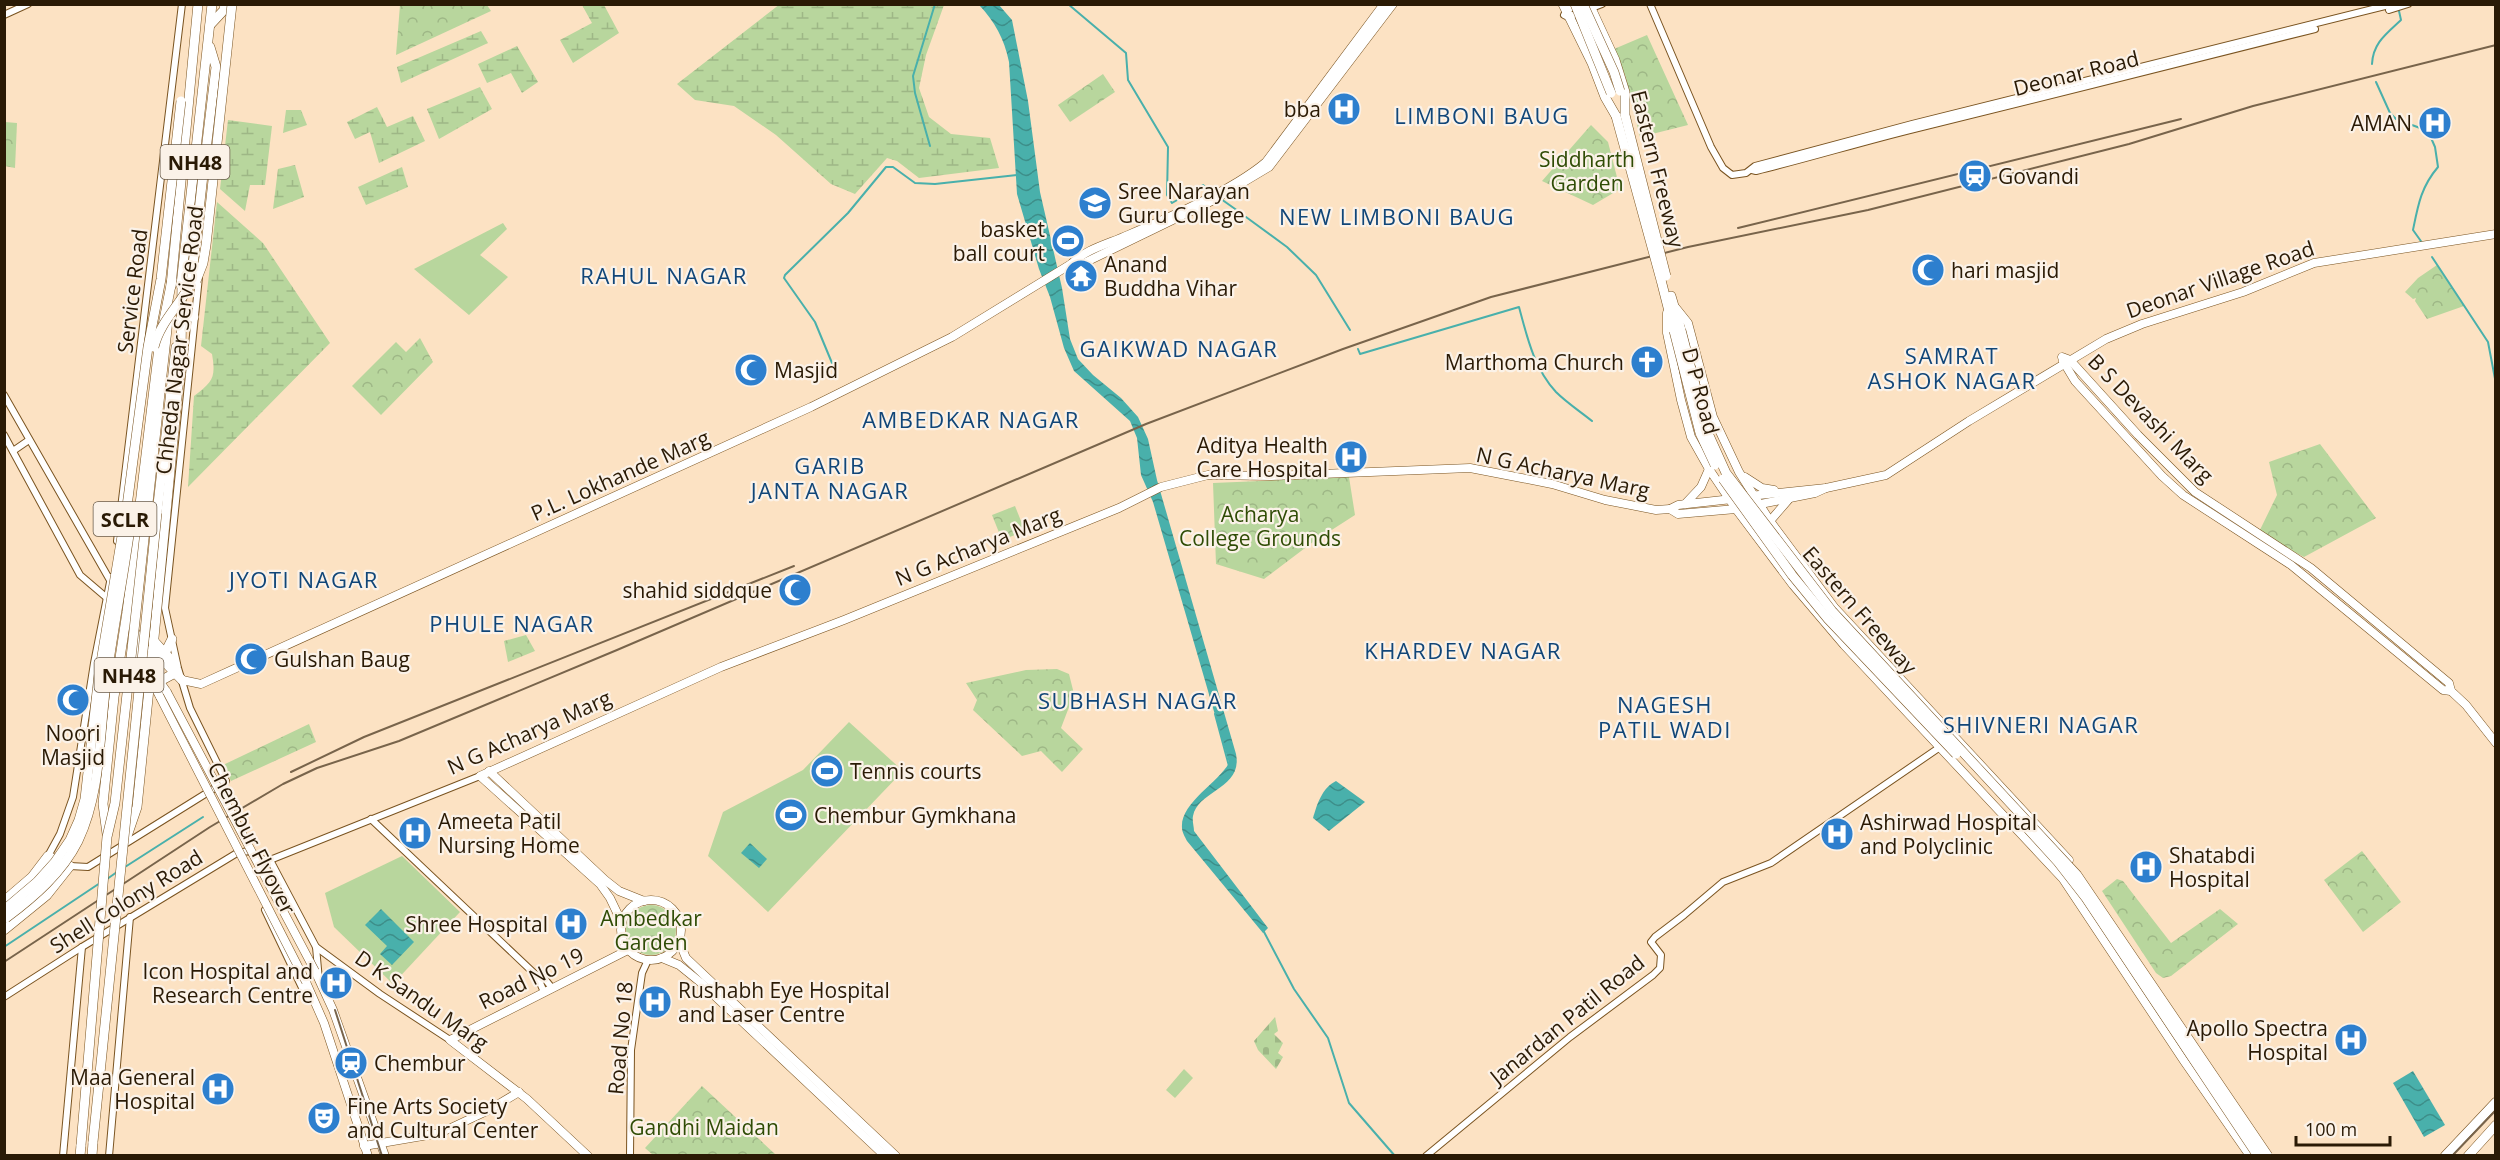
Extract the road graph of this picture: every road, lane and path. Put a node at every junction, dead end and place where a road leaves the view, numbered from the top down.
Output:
1 (28, 4) edge
2 (182, 4) edge
3 (198, 4) edge
4 (212, 4) edge
5 (225, 4) edge
6 (234, 4) edge
7 (1384, 4) edge
8 (1393, 4) edge
9 (1576, 4) edge
10 (1602, 4) edge
11 (1650, 4) edge
12 (2393, 4) edge
13 (2408, 4) edge
14 (1587, 6) edge
15 (1566, 11) edge
16 (2374, 11) junction
17 (4, 15) edge
18 (210, 25) junction
19 (208, 42) junction
20 (190, 75) junction
21 (1615, 92) junction
22 (1621, 116) junction
23 (2496, 234) edge
24 (1071, 264) junction
25 (177, 281) junction
26 (185, 295) junction
27 (147, 303) junction
28 (167, 305) junction
29 (1670, 306) junction
30 (182, 317) junction
31 (194, 317) junction
32 (1677, 330) junction
33 (2067, 363) junction
34 (2083, 375) junction
35 (2075, 381) junction
36 (4, 395) edge
37 (4, 435) edge
38 (29, 440) junction
39 (13, 451) junction
40 (1709, 469) junction
41 (1739, 472) junction
42 (1754, 495) junction
43 (1789, 495) junction
44 (1730, 500) junction
45 (1759, 504) junction
46 (1684, 505) junction
47 (1670, 509) junction
48 (1736, 509) junction
49 (1770, 522) junction
50 (110, 581) junction
51 (129, 590) junction
52 (106, 596) junction
53 (161, 605) junction
54 (126, 607) junction
55 (155, 618) junction
56 (125, 626) junction
57 (172, 639) junction
58 (153, 645) junction
59 (165, 652) junction
60 (151, 669) junction
61 (178, 674) junction
62 (149, 679) junction
63 (160, 681) junction
64 (2451, 691) junction
65 (164, 695) junction
66 (1956, 736) junction
67 (2496, 744) edge
68 (1941, 747) junction
69 (489, 771) junction
70 (480, 776) junction
71 (372, 819) junction
72 (107, 837) junction
73 (126, 839) junction
74 (237, 853) junction
75 (48, 856) junction
76 (270, 860) junction
77 (70, 866) junction
78 (4, 901) edge
79 (644, 901) junction
80 (5, 916) edge
81 (130, 917) junction
82 (622, 923) junction
83 (4, 930) edge
84 (679, 941) junction
85 (82, 947) junction
86 (316, 947) junction
87 (628, 950) junction
88 (662, 958) junction
89 (648, 960) junction
90 (537, 976) junction
91 (320, 980) junction
92 (552, 988) junction
93 (544, 992) junction
94 (312, 996) junction
95 (4, 997) edge
96 (450, 1040) junction
97 (2207, 1061) junction
98 (2191, 1072) junction
99 (519, 1092) junction
100 (2496, 1102) edge
101 (2496, 1125) edge
102 (382, 1143) junction
103 (364, 1146) junction
104 (80, 1150) edge
105 (63, 1155) edge
106 (92, 1155) edge
107 (110, 1155) edge
108 (368, 1155) edge
109 (385, 1155) edge
110 (588, 1155) edge
111 (630, 1155) edge
112 (885, 1155) edge
113 (896, 1155) edge
114 (1426, 1155) edge
115 (2250, 1155) edge
116 (2258, 1155) edge
117 (2270, 1155) edge
118 (2445, 1155) edge
119 (2468, 1155) edge

1 - 17 street
2 - 27 street, Service Road
3 - 20 highway, NH48
4 - 18 highway, NH48
5 - 18 highway
6 - 26 highway, bridge
6 - 31 street, Chheda Nagar Service Road
7 - 24 main road
8 - 24 main road
9 - 15 street
9 - 21 highway, Eastern Freeway, bridge
10 - 14 street
11 - 16 street, Deonar Road
12 - 16 street, Deonar Road
13 - 16 street, Deonar Road
14 - 15 street
14 - 21 highway, Eastern Freeway, bridge
14 - 22 highway
15 - 22 highway
18 - 19 highway, NH48
19 - 25 highway, NH48
19 - 26 highway, SCLR, bridge
20 - 25 highway, NH48
20 - 80 highway, SCLR, bridge
21 - 22 highway, Eastern Freeway
22 - 29 highway, Eastern Freeway, bridge
23 - 33 main road, Deonar Village Road
24 - 61 main road, P.L. Lokhande Marg
25 - 28 highway
25 - 30 highway
25 - 72 highway, NH48, bridge
25 - 73 highway, NH48, bridge
26 - 80 highway, SCLR, bridge
27 - 28 highway
27 - 50 street, Service Road
28 - 51 highway
29 - 32 highway, Eastern Freeway
29 - 40 main road, D P Road
29 - 41 main road
30 - 31 highway
30 - 53 highway
31 - 53 street, Chheda Nagar Service Road
32 - 116 highway, Eastern Freeway, bridge
32 - 117 highway, Eastern Freeway, bridge
33 - 34 main road, B S Devashi Marg
33 - 35 main road, B S Devashi Marg
33 - 43 main road, Deonar Village Road
34 - 35 main road
34 - 64 main road, B S Devashi Marg
35 - 64 main road, B S Devashi Marg
36 - 38 street
37 - 39 street
38 - 39 street
38 - 50 street
39 - 52 street
40 - 44 main road, D P Road
40 - 46 main road
41 - 42 main road
41 - 43 main road
42 - 43 main road
42 - 44 main road
42 - 45 main road
43 - 45 main road, N G Acharya Marg
43 - 49 main road
44 - 46 main road
44 - 48 main road, D P Road
45 - 48 main road, N G Acharya Marg
45 - 49 main road
46 - 47 main road
47 - 48 main road, N G Acharya Marg
47 - 69 main road, N G Acharya Marg
48 - 68 main road, D P Road
49 - 66 main road
50 - 51 street
50 - 52 street, Service Road
50 - 54 street
51 - 53 street
51 - 54 highway
52 - 54 street
52 - 56 street
52 - 75 street, Service Road
53 - 55 highway
53 - 57 street, Chheda Nagar Service Road
54 - 55 street
54 - 56 highway
54 - 60 main road
55 - 58 highway
56 - 62 main road
56 - 72 highway
57 - 59 highway
57 - 61 street, Chheda Nagar Service Road
58 - 59 highway
58 - 60 highway
58 - 61 highway
59 - 61 highway
60 - 62 highway
60 - 63 main road
61 - 63 highway
61 - 77 street, Chheda Nagar Service Road
62 - 65 main road
62 - 73 highway
63 - 65 main road
64 - 67 main road, B S Devashi Marg
65 - 91 main road, Chembur Flyover, bridge
65 - 94 main road, Chembur Flyover, bridge
66 - 68 street
66 - 97 main road
68 - 98 main road, D P Road
68 - 114 street, Janardan Patil Road
69 - 70 main road, N G Acharya Marg
69 - 79 main road
70 - 71 street, N G Acharya Marg
70 - 82 main road
71 - 76 street, N G Acharya Marg
71 - 90 street
72 - 104 highway, NH48, bridge
73 - 106 highway, NH48, bridge
74 - 76 street
74 - 81 street, Shell Colony Road
74 - 94 street
75 - 77 highway
75 - 78 highway
76 - 86 street
77 - 83 highway
79 - 82 main road
79 - 84 main road
81 - 85 street, Shell Colony Road
81 - 107 street
82 - 87 main road
84 - 88 main road
84 - 113 main road
85 - 95 street, Shell Colony Road
85 - 105 street
86 - 91 street
86 - 96 street, D K Sandu Marg
87 - 89 main road
87 - 92 main road, Road No 19
88 - 89 main road
88 - 112 main road
89 - 111 street, Road No 18
90 - 92 street
90 - 93 street
91 - 102 main road, Chembur Flyover
92 - 93 main road, Road No 19
93 - 96 main road, Road No 19
94 - 103 main road, Chembur Flyover
96 - 99 main road, D K Sandu Marg
97 - 98 main road
97 - 117 main road
98 - 115 main road, D P Road
99 - 102 main road
99 - 110 main road, D K Sandu Marg
100 - 118 highway
101 - 119 highway
102 - 103 main road
102 - 109 main road, Chembur Flyover
103 - 108 main road, Chembur Flyover

